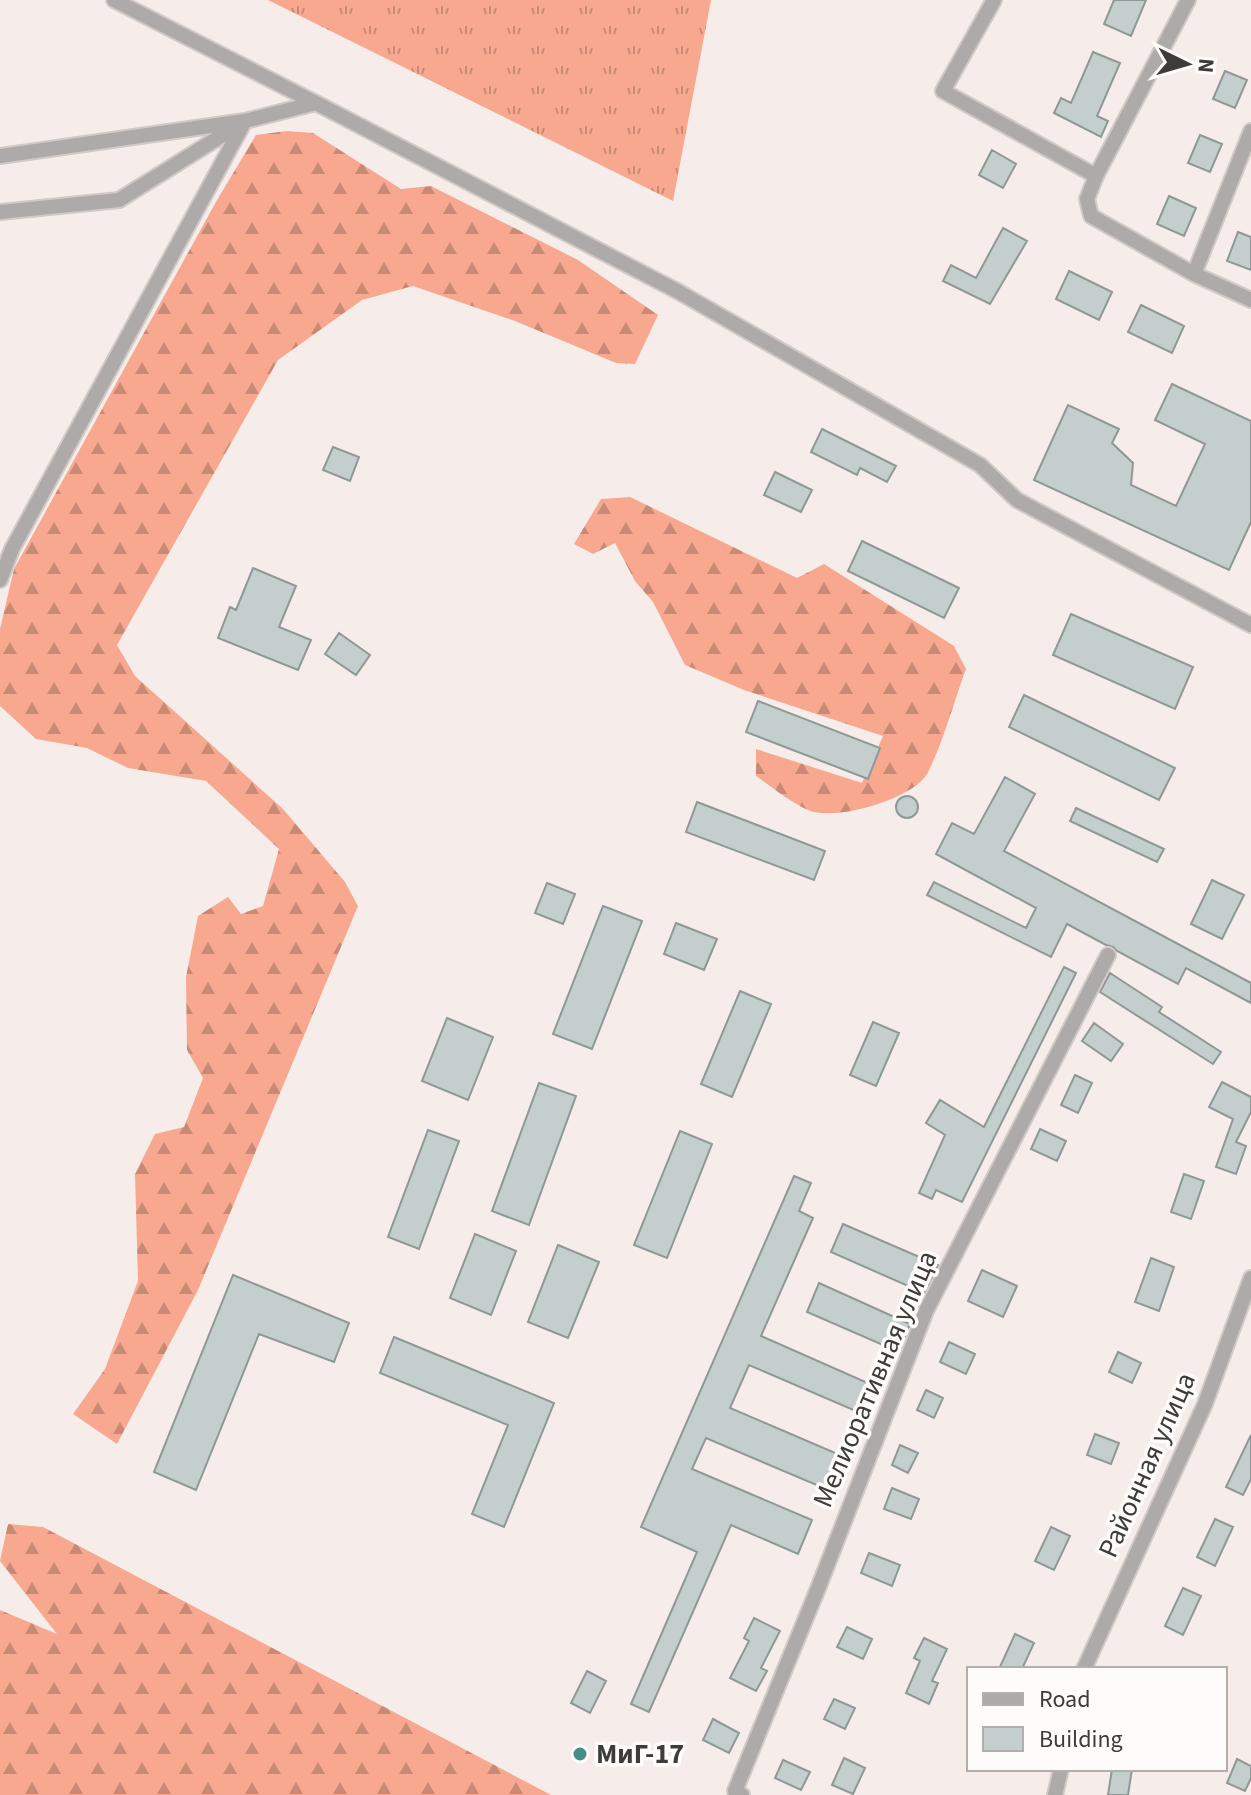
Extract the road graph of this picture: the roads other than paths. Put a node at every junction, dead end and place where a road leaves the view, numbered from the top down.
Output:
1 (114, 0) edge
2 (994, 0) edge
3 (1188, 0) edge
4 (316, 103) junction
5 (245, 121) junction
6 (1251, 131) edge
7 (0, 156) edge
8 (1096, 176) junction
9 (0, 212) edge
10 (1194, 274) junction
11 (1251, 300) edge
12 (0, 580) edge
13 (1251, 625) edge
14 (1108, 955) dead end
15 (1251, 1278) edge
16 (1085, 1667) edge
17 (1061, 1771) edge
18 (738, 1793) edge
19 (1055, 1795) edge

1 - 4 street
2 - 8 street
3 - 8 street
4 - 5 street
4 - 13 street
5 - 7 street
5 - 9 street
5 - 12 street
6 - 10 street
8 - 10 street
10 - 11 street
14 - 18 street, Мелиоративная улица
15 - 16 street, Районная улица
17 - 19 street

